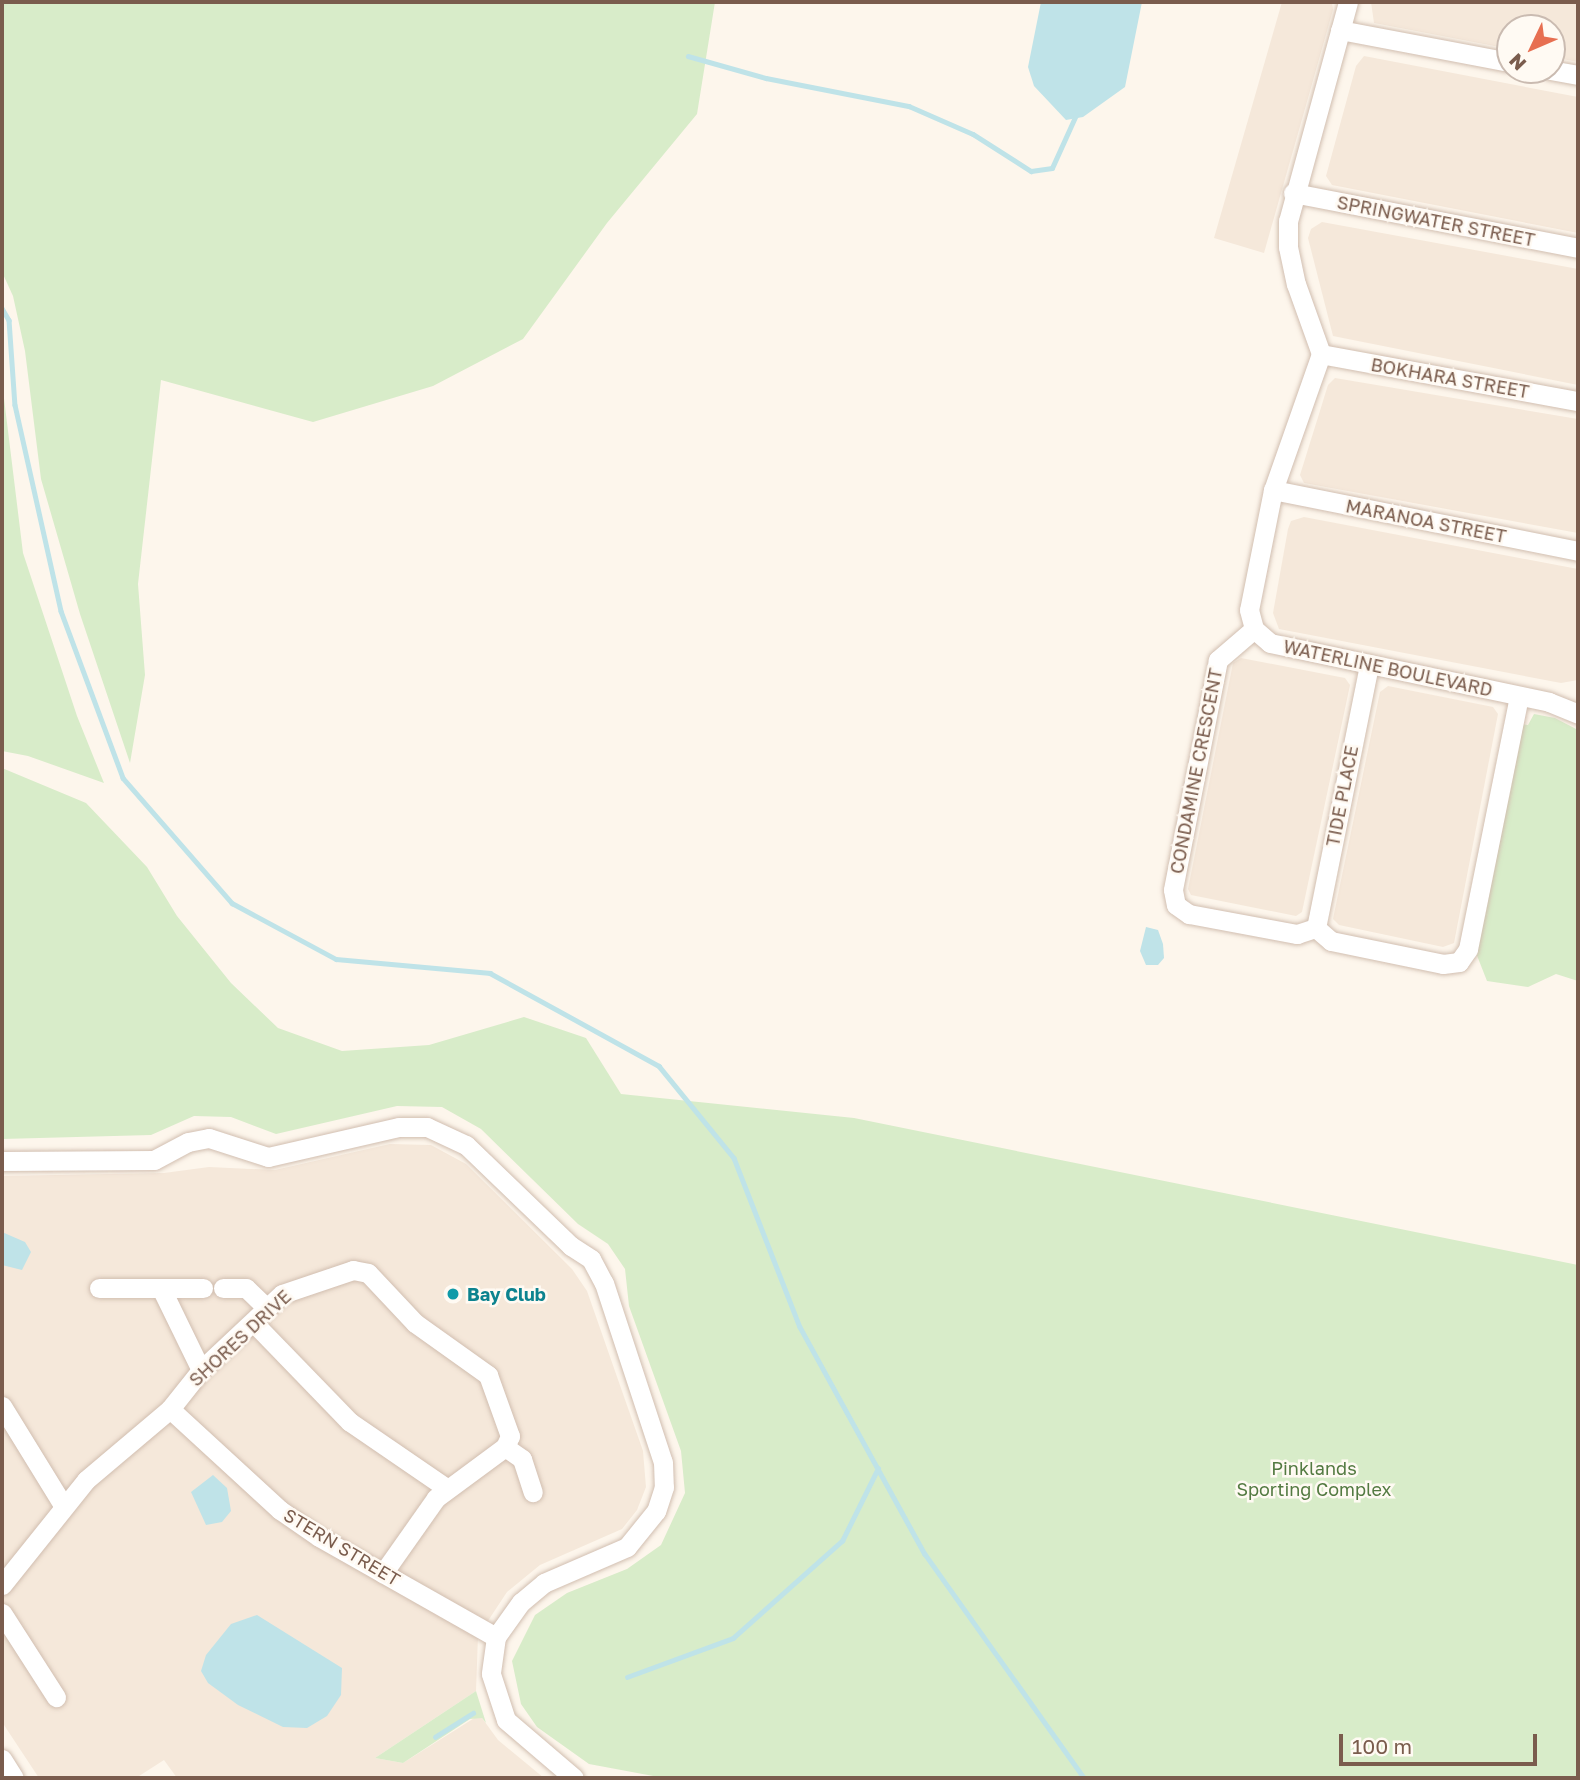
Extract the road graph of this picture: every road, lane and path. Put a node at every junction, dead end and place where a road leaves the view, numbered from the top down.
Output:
1 (1348, 2) edge
2 (1340, 30) junction
3 (1496, 59) edge
4 (1293, 193) junction
5 (1578, 248) edge
6 (1321, 354) junction
7 (1578, 401) edge
8 (1273, 490) junction
9 (1578, 551) edge
10 (1254, 629) junction
11 (1369, 664) junction
12 (1519, 696) junction
13 (1578, 698) edge
14 (1549, 702) junction
15 (1578, 714) edge
16 (1316, 928) junction
17 (2, 1161) edge
18 (99, 1288) dead end
19 (161, 1288) junction
20 (203, 1288) dead end
21 (223, 1288) dead end
22 (267, 1308) junction
23 (253, 1322) junction
24 (201, 1370) junction
25 (2, 1406) edge
26 (170, 1409) junction
27 (505, 1447) junction
28 (446, 1488) junction
29 (533, 1492) dead end
30 (63, 1505) junction
31 (383, 1573) junction
32 (2, 1585) edge
33 (2, 1613) edge
34 (496, 1637) junction
35 (56, 1697) dead end
36 (2, 1759) edge
37 (14, 1778) edge
38 (574, 1778) edge

1 - 2 street
2 - 3 street
2 - 4 street
4 - 5 street, SPRINGWATER STREET
4 - 6 street
6 - 7 street, BOKHARA STREET
6 - 8 street
8 - 9 street, MARANOA STREET
8 - 10 street
10 - 11 street, WATERLINE BOULEVARD
10 - 16 street, CONDAMINE CRESCENT
11 - 12 street, WATERLINE BOULEVARD
11 - 16 street, TIDE PLACE
12 - 14 street, WATERLINE BOULEVARD
12 - 16 street
13 - 14 street, WATERLINE BOULEVARD
14 - 15 street, WATERLINE BOULEVARD
17 - 34 street
18 - 19 street
19 - 20 street
19 - 24 street
21 - 22 street
22 - 23 street, SHORES DRIVE
22 - 27 street, SHORES DRIVE
23 - 24 street, SHORES DRIVE
23 - 28 street
24 - 26 street, SHORES DRIVE
25 - 30 street
26 - 30 street, SHORES DRIVE
26 - 31 street, STERN STREET
27 - 28 street
27 - 29 street
28 - 31 street
30 - 32 street, SHORES DRIVE
31 - 34 street, STERN STREET
33 - 35 street
34 - 38 street
36 - 37 street

